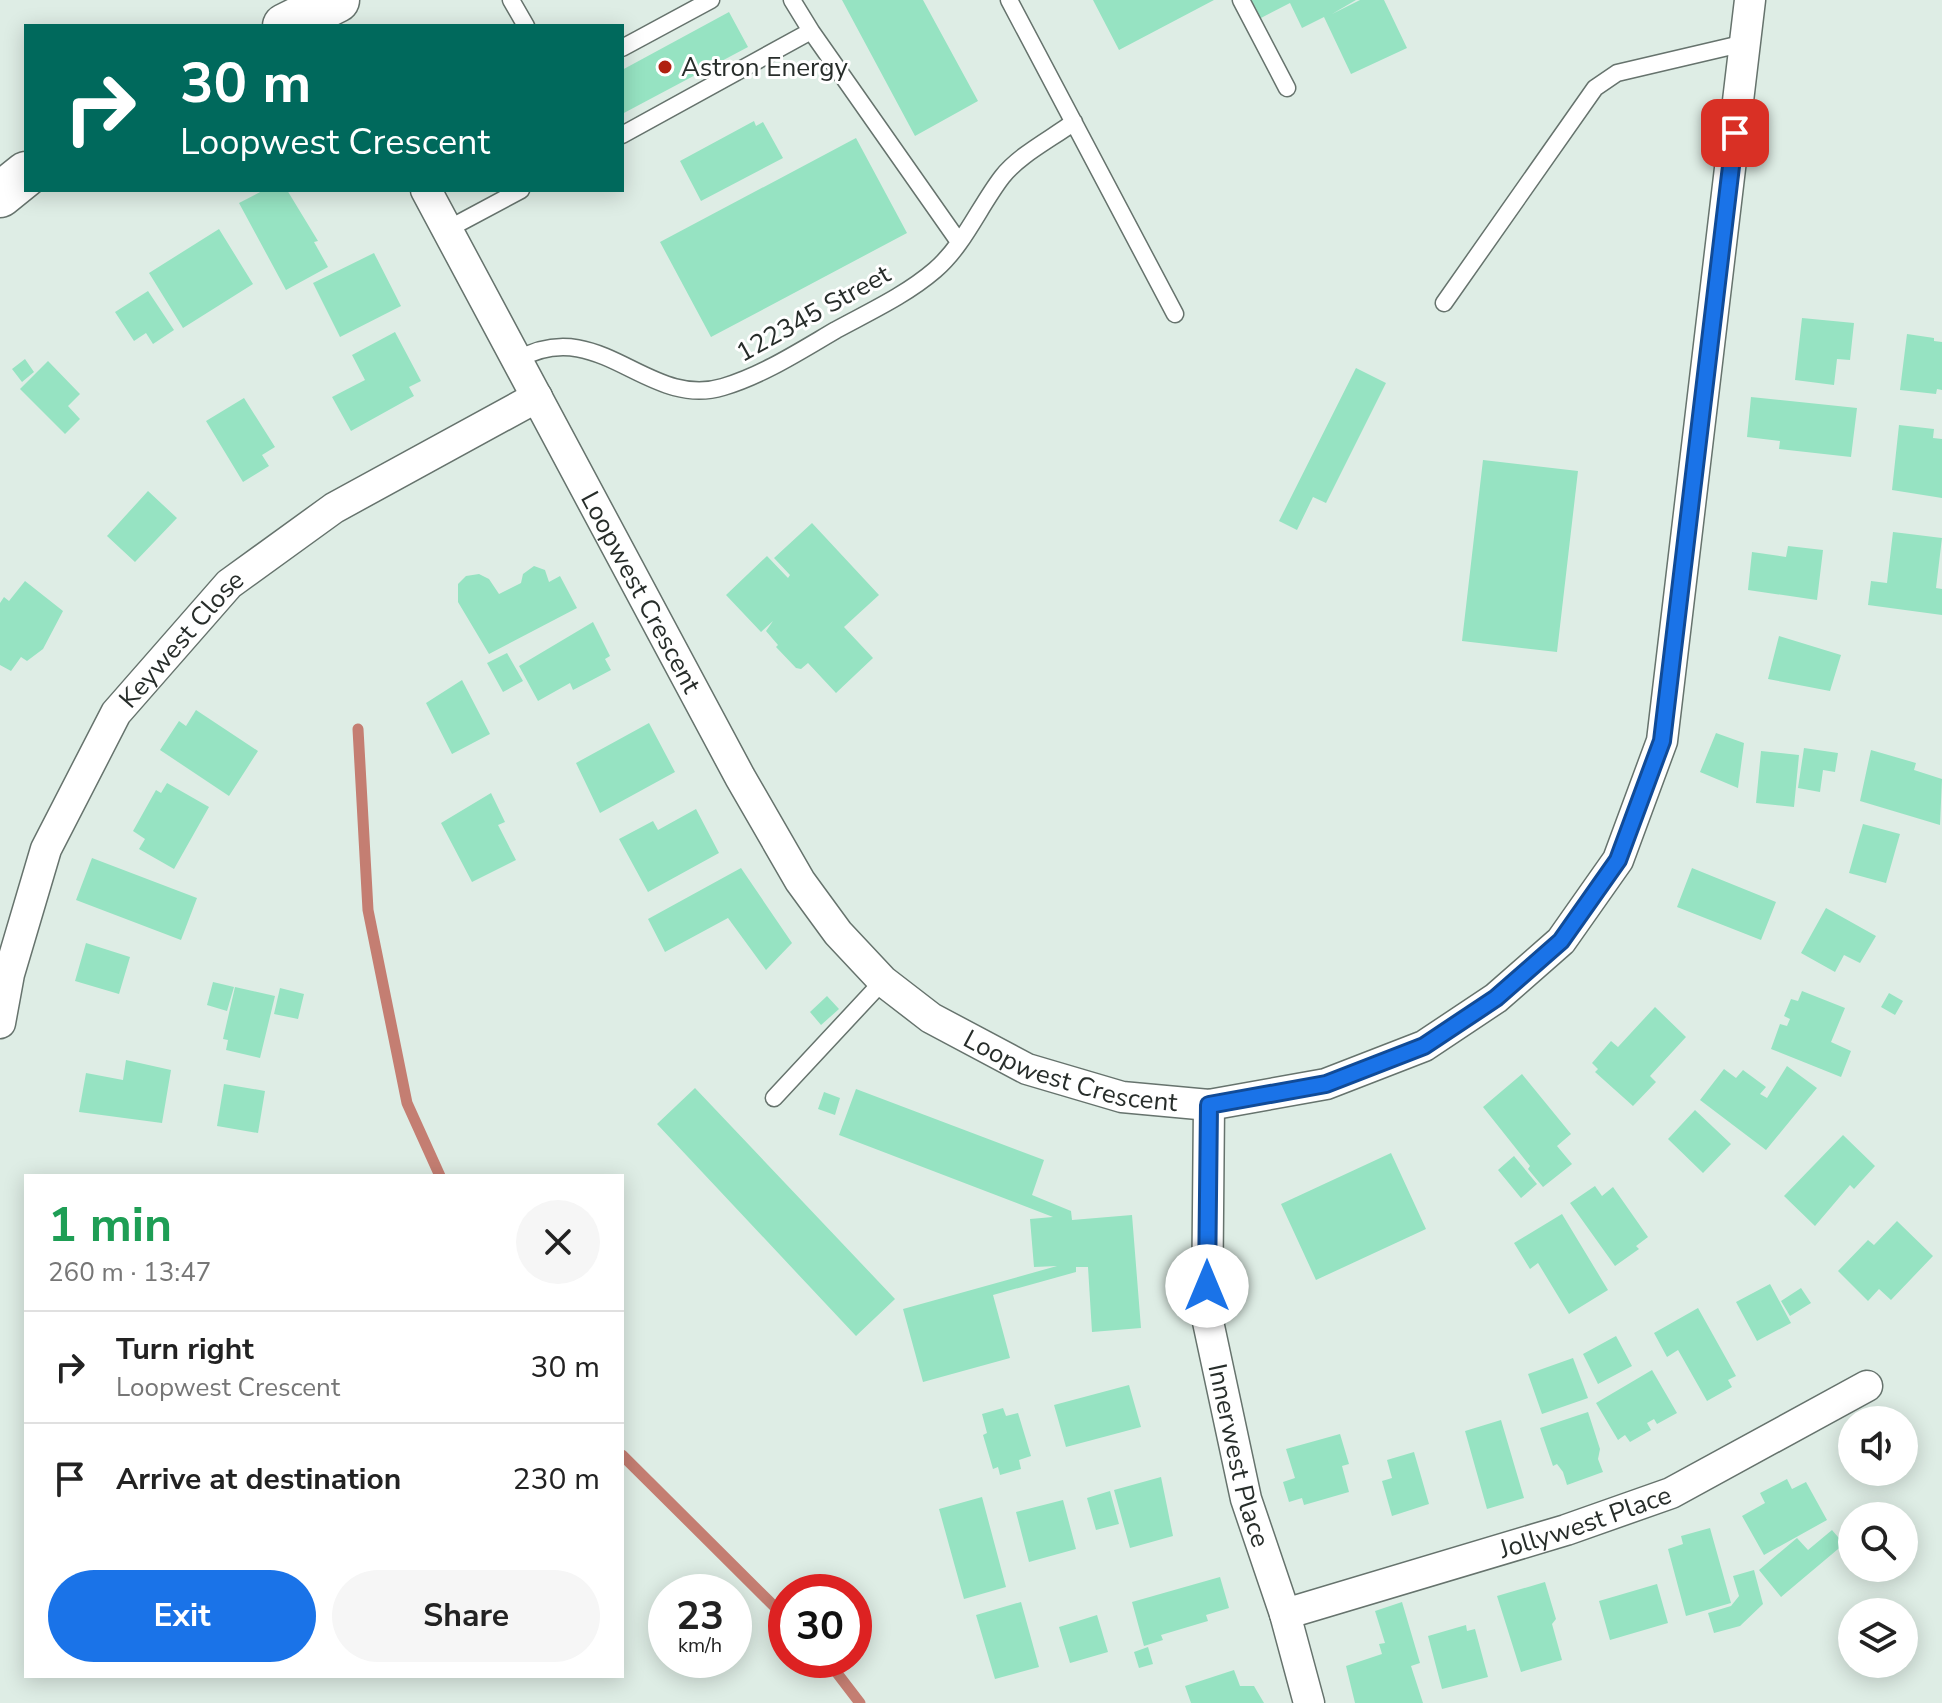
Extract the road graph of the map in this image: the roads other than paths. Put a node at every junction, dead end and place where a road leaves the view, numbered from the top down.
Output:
1 (511, 0) edge
2 (711, 0) edge
3 (792, 0) edge
4 (1009, 0) edge
5 (1241, 0) edge
6 (1750, 0) edge
7 (332, 11) edge
8 (291, 24) edge
9 (525, 24) edge
10 (811, 31) junction
11 (1745, 43) junction
12 (624, 47) edge
13 (1287, 88) dead end
14 (1074, 122) junction
15 (624, 134) edge
16 (24, 176) edge
17 (427, 192) edge
18 (517, 192) edge
19 (0, 195) edge
20 (448, 229) junction
21 (959, 242) junction
22 (1444, 303) dead end
23 (1175, 314) dead end
24 (517, 360) junction
25 (537, 397) junction
26 (883, 981) junction
27 (0, 1023) edge
28 (774, 1098) dead end
29 (1209, 1105) junction
30 (1867, 1386) dead end
31 (1285, 1614) junction
32 (1309, 1703) edge

1 - 9 lane
2 - 12 lane
3 - 10 lane
4 - 14 lane
5 - 13 lane
6 - 11 street, Loopwest Crescent
7 - 8 street
10 - 15 lane
10 - 21 lane
11 - 22 lane
11 - 29 street, Loopwest Crescent
14 - 21 lane, 122345 Street
14 - 23 lane
16 - 19 street
17 - 20 street, Loopwest Crescent
18 - 20 lane
20 - 24 street, Loopwest Crescent
21 - 24 lane, 122345 Street
24 - 25 street, Loopwest Crescent
25 - 26 street, Loopwest Crescent
25 - 27 street, Keywest Close
26 - 28 lane
26 - 29 street, Loopwest Crescent
29 - 31 street, Innerwest Place
30 - 31 street, Jollywest Place
31 - 32 street, Innerwest Place

